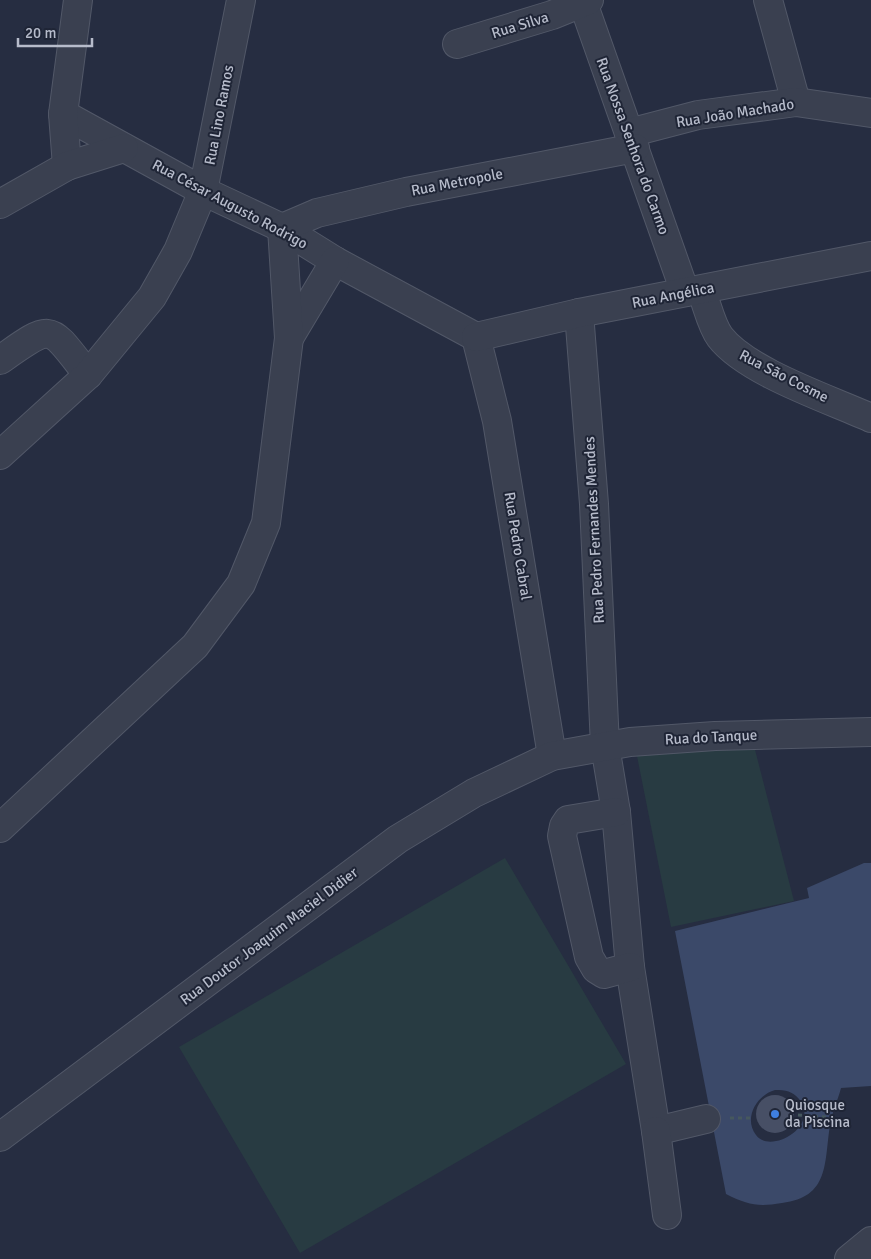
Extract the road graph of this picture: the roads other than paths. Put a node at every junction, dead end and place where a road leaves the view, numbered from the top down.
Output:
1 (78, 0) edge
2 (241, 0) edge
3 (768, 0) edge
4 (585, 1) edge
5 (457, 44) dead end
6 (796, 102) junction
7 (871, 113) edge
8 (63, 114) junction
9 (632, 140) junction
10 (124, 148) junction
11 (67, 166) junction
12 (204, 192) junction
13 (0, 204) edge
14 (282, 228) junction
15 (871, 256) edge
16 (335, 261) junction
17 (693, 291) junction
18 (579, 314) junction
19 (476, 337) junction
20 (289, 338) junction
21 (0, 360) edge
22 (88, 375) junction
23 (871, 418) edge
24 (0, 455) edge
25 (871, 732) edge
26 (605, 746) junction
27 (552, 756) junction
28 (616, 812) junction
29 (0, 828) edge
30 (630, 968) junction
31 (706, 1119) dead end
32 (656, 1131) junction
33 (0, 1137) edge
34 (667, 1215) dead end
35 (871, 1241) edge
36 (849, 1259) edge

1 - 8 street
2 - 12 street, Rua Lino Ramos
3 - 6 street
4 - 5 street, Rua Silva
4 - 9 street, Rua Nossa Senhora do Carmo
6 - 7 street, Rua João Machado
6 - 9 street, Rua João Machado
8 - 10 street, Rua César Augusto Rodrigo
8 - 11 street
9 - 14 street, Rua Metropole
9 - 17 street, Rua Nossa Senhora do Carmo
10 - 11 street
10 - 12 street, Rua César Augusto Rodrigo
11 - 13 street
12 - 14 street, Rua César Augusto Rodrigo
12 - 22 street, Rua Lino Ramos
14 - 16 street, Rua César Augusto Rodrigo
14 - 20 street
15 - 17 street, Rua Angélica
16 - 19 street, Rua César Augusto Rodrigo
16 - 20 street
17 - 18 street, Rua Angélica
17 - 23 street, Rua São Cosme
18 - 19 street, Rua Angélica
18 - 26 street, Rua Pedro Fernandes Mendes
19 - 27 street, Rua Pedro Cabral
20 - 29 street
21 - 22 street
22 - 24 street, Rua Lino Ramos
25 - 26 street, Rua do Tanque
26 - 27 street, Rua do Tanque
26 - 28 street, Rua Pedro Fernandes Mendes
27 - 33 street, Rua Doutor Joaquim Maciel Didier
28 - 30 street, Rua Pedro Fernandes Mendes
28 - 30 street
30 - 32 street, Rua Pedro Fernandes Mendes
31 - 32 street
32 - 34 street, Rua Pedro Fernandes Mendes
35 - 36 street

